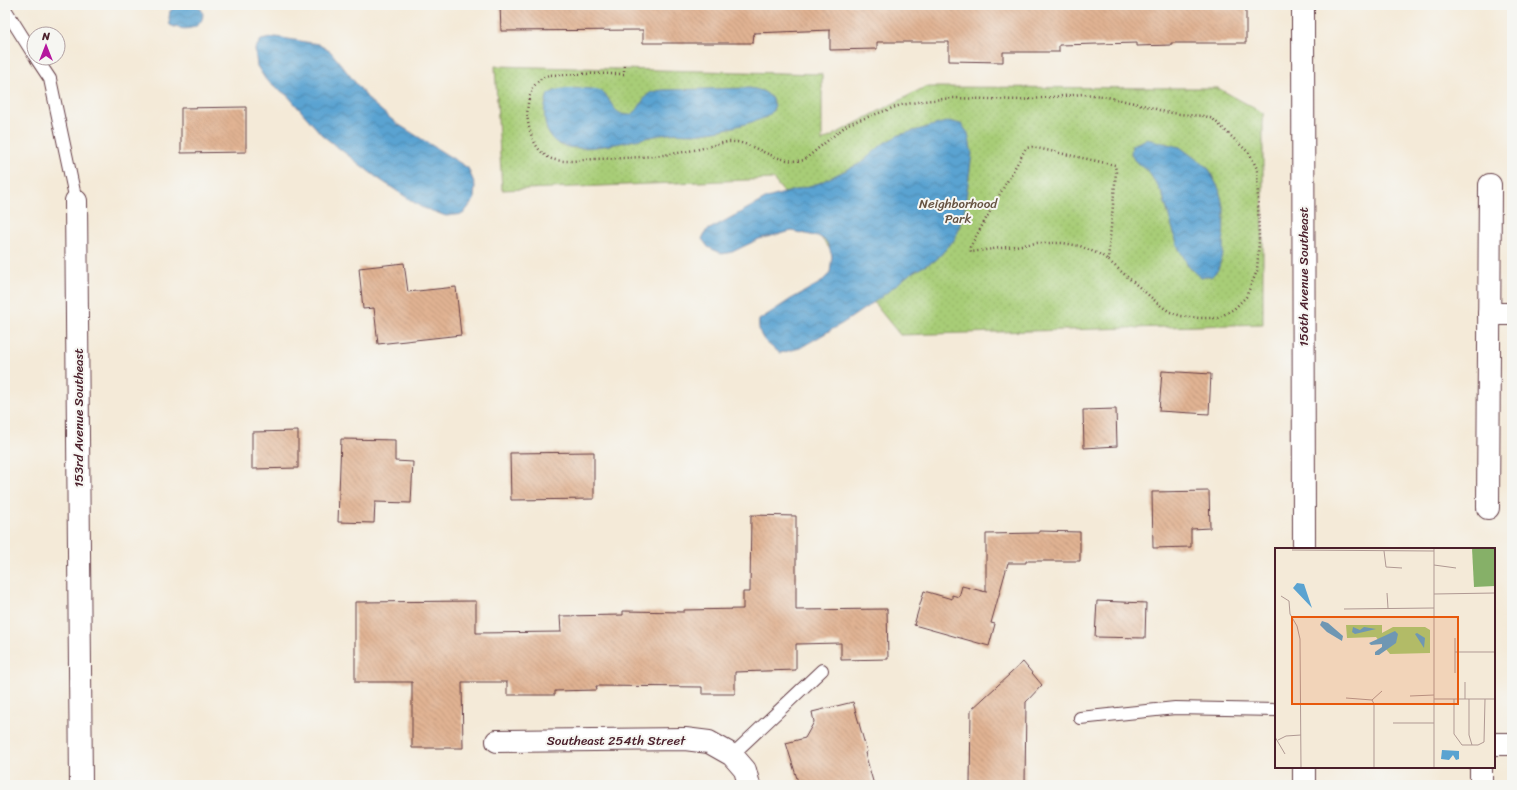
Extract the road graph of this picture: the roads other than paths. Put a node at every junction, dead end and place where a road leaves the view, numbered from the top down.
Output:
1 (1303, 5) edge
2 (5, 9) edge
3 (26, 42) edge
4 (41, 66) edge
5 (1490, 185) dead end
6 (76, 201) joint
7 (1490, 314) junction
8 (1512, 314) edge
9 (1488, 508) dead end
10 (1304, 548) edge
11 (822, 670) dead end
12 (1275, 710) edge
13 (1080, 718) dead end
14 (497, 741) dead end
15 (1495, 744) edge
16 (1512, 744) edge
17 (732, 755) junction
18 (1304, 768) edge
19 (1481, 768) edge
20 (81, 785) edge
21 (749, 785) edge
22 (1304, 785) edge
23 (1481, 785) edge

1 - 10 street, 156th Avenue Southeast
2 - 3 lane
4 - 6 lane, 153rd Avenue Southeast
5 - 7 street
6 - 20 street, 153rd Avenue Southeast
7 - 8 street
7 - 9 street
11 - 17 lane
12 - 13 lane
14 - 17 street, Southeast 254th Street
15 - 16 street
17 - 21 street, Southeast 254th Street
18 - 22 street
19 - 23 street

